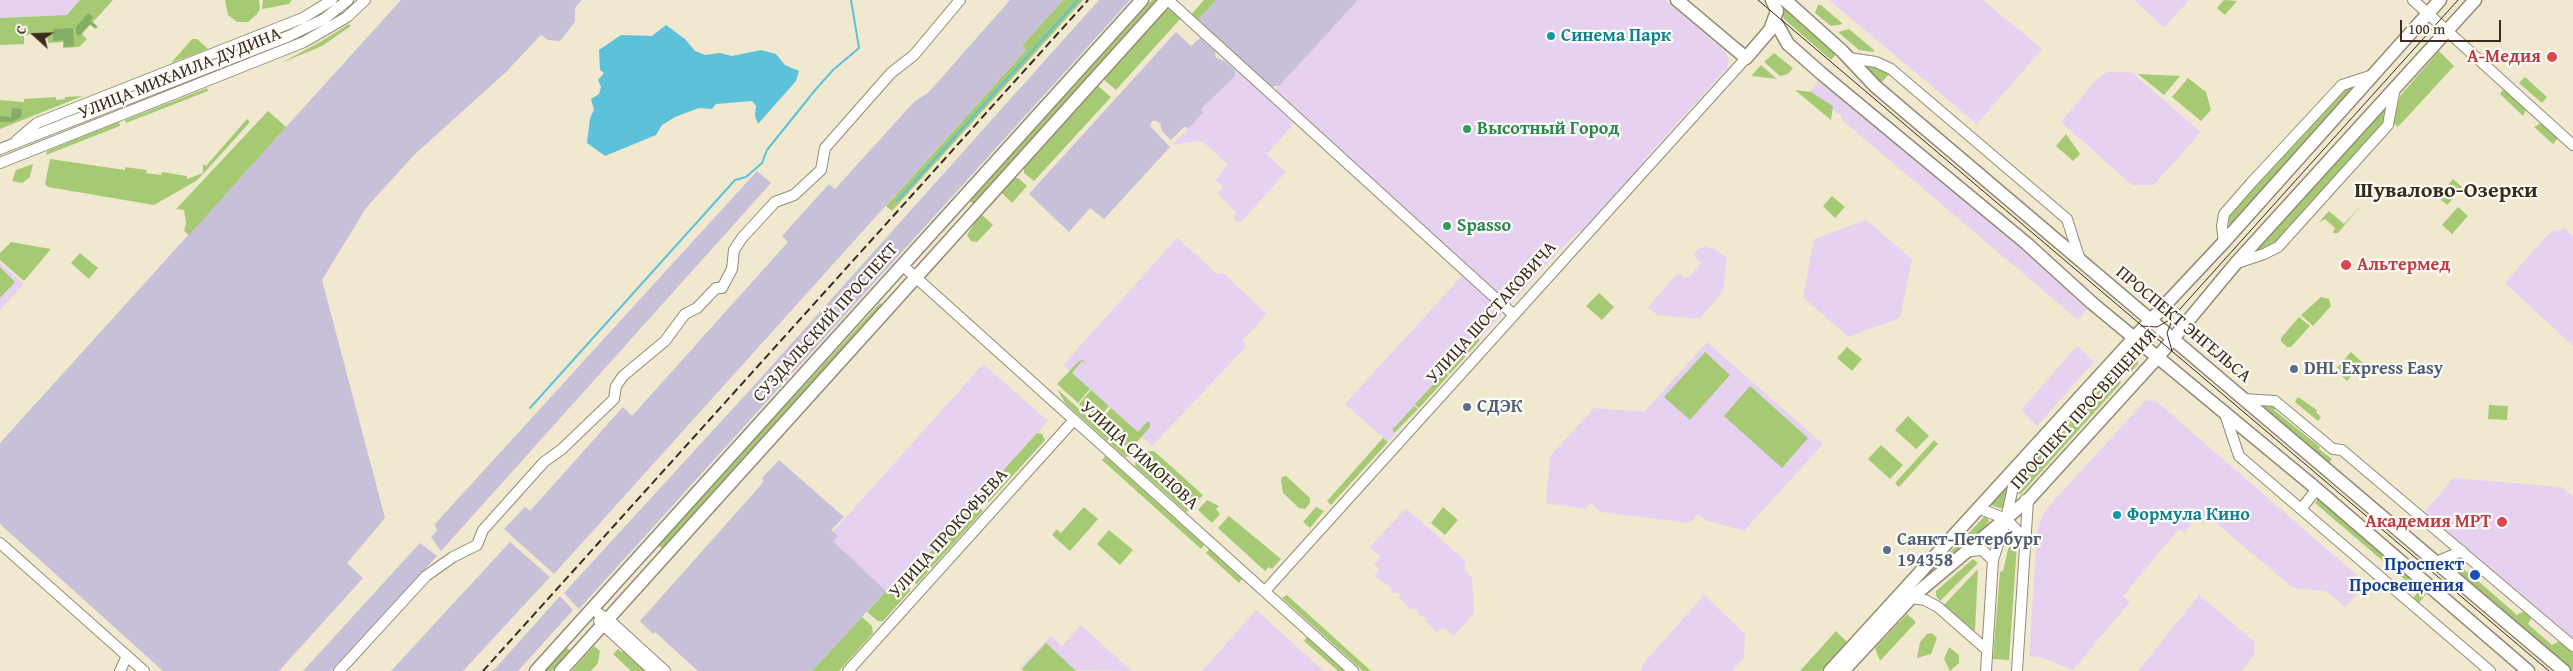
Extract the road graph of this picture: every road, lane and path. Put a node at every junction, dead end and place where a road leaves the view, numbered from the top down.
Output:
1 (332, 0) edge
2 (348, 0) edge
3 (365, 0) edge
4 (960, 0) edge
5 (1142, 0) edge
6 (1167, 0) edge
7 (1676, 0) edge
8 (1772, 0) edge
9 (1784, 0) edge
10 (2413, 0) edge
11 (2440, 0) edge
12 (2475, 0) edge
13 (2428, 14) junction
14 (1774, 19) junction
15 (2447, 31) junction
16 (1788, 44) junction
17 (1746, 58) junction
18 (1849, 58) junction
19 (2377, 73) junction
20 (2395, 87) junction
21 (13, 144) junction
22 (2573, 145) edge
23 (0, 149) edge
24 (0, 163) edge
25 (2224, 242) junction
26 (2080, 261) junction
27 (2236, 263) junction
28 (902, 265) junction
29 (916, 278) junction
30 (1514, 315) junction
31 (2150, 320) junction
32 (2134, 338) junction
33 (2172, 338) junction
34 (2157, 358) junction
35 (2243, 399) junction
36 (2224, 410) junction
37 (1074, 420) junction
38 (2019, 463) junction
39 (2316, 489) junction
40 (2012, 494) junction
41 (2028, 500) junction
42 (1978, 508) junction
43 (2301, 508) junction
44 (2006, 519) junction
45 (2025, 538) junction
46 (0, 543) edge
47 (1970, 551) junction
48 (2462, 552) junction
49 (1993, 560) junction
50 (2436, 562) junction
51 (1265, 591) junction
52 (1911, 598) junction
53 (591, 609) junction
54 (605, 622) junction
55 (2573, 646) edge
56 (1987, 650) junction
57 (127, 656) junction
58 (120, 671) edge
59 (144, 671) edge
60 (339, 671) edge
61 (536, 671) edge
62 (561, 671) edge
63 (653, 671) edge
64 (665, 671) edge
65 (848, 671) edge
66 (1353, 671) edge
67 (1830, 671) edge
68 (1844, 671) edge
69 (1986, 671) edge
70 (2016, 671) edge
71 (2490, 671) edge
72 (2528, 671) edge
73 (2564, 671) edge

1 - 21 street
2 - 21 street, УЛИЦА МИХАИЛА ДУДИНА
3 - 24 street, УЛИЦА МИХАИЛА ДУДИНА
4 - 60 street
5 - 28 main road, СУЗДАЛЬСКИЙ ПРОСПЕКТ
6 - 29 main road, СУЗДАЛЬСКИЙ ПРОСПЕКТ
6 - 30 street
7 - 17 main road
8 - 14 main road
9 - 18 main road, ПРОСПЕКТ ЭНГЕЛЬСА
10 - 13 street
11 - 13 main road, ПРОСПЕКТ ПРОСВЕЩЕНИЯ
12 - 15 main road, ПРОСПЕКТ ПРОСВЕЩЕНИЯ
13 - 15 street
13 - 19 main road, ПРОСПЕКТ ПРОСВЕЩЕНИЯ
14 - 16 main road
14 - 17 main road, УЛИЦА ШОСТАКОВИЧА
15 - 20 main road, ПРОСПЕКТ ПРОСВЕЩЕНИЯ
15 - 22 street
16 - 17 main road, УЛИЦА ШОСТАКОВИЧА
16 - 32 main road
17 - 30 street, УЛИЦА ШОСТАКОВИЧА
18 - 26 main road, ПРОСПЕКТ ЭНГЕЛЬСА
18 - 26 street
19 - 25 main road, ПРОСПЕКТ ПРОСВЕЩЕНИЯ
19 - 25 street
20 - 27 main road, ПРОСПЕКТ ПРОСВЕЩЕНИЯ
20 - 27 street
21 - 23 street, УЛИЦА МИХАИЛА ДУДИНА
25 - 31 main road, ПРОСПЕКТ ПРОСВЕЩЕНИЯ
26 - 31 main road, ПРОСПЕКТ ЭНГЕЛЬСА
27 - 33 main road, ПРОСПЕКТ ПРОСВЕЩЕНИЯ
28 - 29 street, УЛИЦА СИМОНОВА
28 - 53 main road, СУЗДАЛЬСКИЙ ПРОСПЕКТ
29 - 37 street, УЛИЦА СИМОНОВА
29 - 54 main road, СУЗДАЛЬСКИЙ ПРОСПЕКТ
30 - 51 street, УЛИЦА ШОСТАКОВИЧА
31 - 32 main road, ПРОСПЕКТ ПРОСВЕЩЕНИЯ
31 - 33 main road, ПРОСПЕКТ ЭНГЕЛЬСА
32 - 34 main road
32 - 38 main road, ПРОСПЕКТ ПРОСВЕЩЕНИЯ
33 - 34 main road, ПРОСПЕКТ ПРОСВЕЩЕНИЯ
33 - 35 main road, ПРОСПЕКТ ЭНГЕЛЬСА
34 - 36 main road
34 - 41 main road, ПРОСПЕКТ ПРОСВЕЩЕНИЯ
35 - 48 street
35 - 50 main road, ПРОСПЕКТ ЭНГЕЛЬСА
36 - 39 main road
36 - 43 street
37 - 51 street, УЛИЦА СИМОНОВА
37 - 65 street, УЛИЦА ПРОКОФЬЕВА
38 - 40 street
38 - 42 main road, ПРОСПЕКТ ПРОСВЕЩЕНИЯ
39 - 43 street
39 - 72 main road
40 - 41 street
40 - 44 street
41 - 44 main road, ПРОСПЕКТ ПРОСВЕЩЕНИЯ
41 - 45 street
42 - 44 street
42 - 67 main road, ПРОСПЕКТ ПРОСВЕЩЕНИЯ
43 - 71 street
44 - 45 street
44 - 47 main road, ПРОСПЕКТ ПРОСВЕЩЕНИЯ
44 - 49 street
45 - 70 street
46 - 57 street
47 - 49 street
47 - 52 main road, ПРОСПЕКТ ПРОСВЕЩЕНИЯ
48 - 50 street
48 - 55 street
49 - 56 street
50 - 73 main road, ПРОСПЕКТ ЭНГЕЛЬСА
51 - 66 street, УЛИЦА СИМОНОВА
52 - 56 street
52 - 68 main road, ПРОСПЕКТ ПРОСВЕЩЕНИЯ
53 - 54 street
53 - 61 main road, СУЗДАЛЬСКИЙ ПРОСПЕКТ
54 - 62 main road, СУЗДАЛЬСКИЙ ПРОСПЕКТ
54 - 63 street
54 - 64 street
56 - 69 street
57 - 58 street
57 - 59 street

